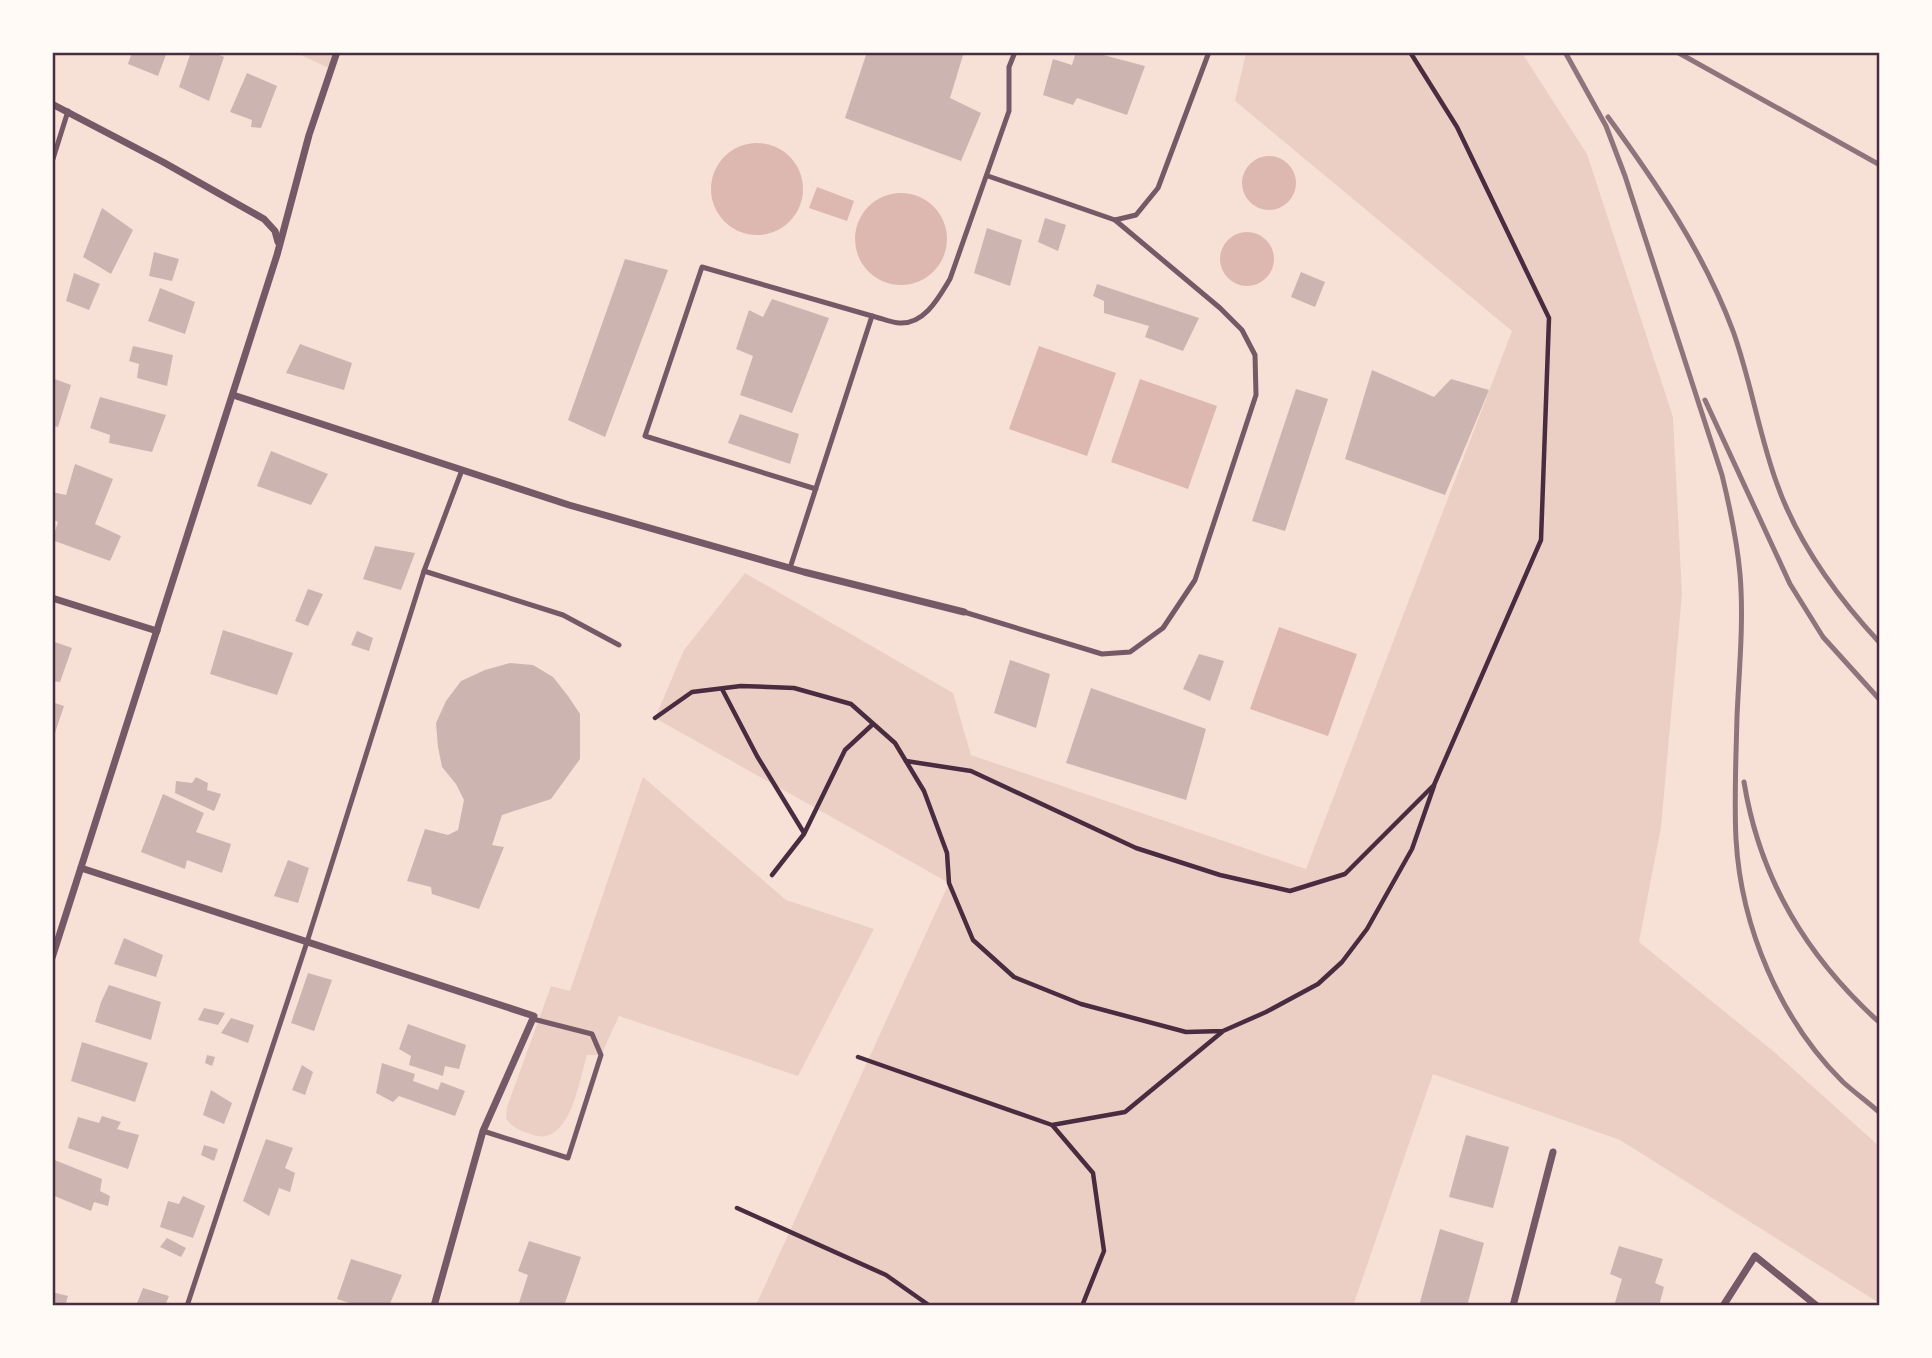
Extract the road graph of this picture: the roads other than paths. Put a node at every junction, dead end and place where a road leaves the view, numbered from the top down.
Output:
1 (337, 52) edge
2 (1014, 52) edge
3 (1209, 52) edge
4 (52, 104) edge
5 (68, 111) junction
6 (52, 162) edge
7 (988, 176) junction
8 (1115, 220) junction
9 (278, 245) junction
10 (872, 316) junction
11 (233, 395) junction
12 (462, 470) junction
13 (816, 489) junction
14 (790, 568) junction
15 (424, 571) junction
16 (52, 598) edge
17 (964, 611) joint
18 (157, 631) junction
19 (619, 645) dead end
20 (81, 867) junction
21 (307, 943) junction
22 (52, 957) edge
23 (533, 1019) junction
24 (483, 1131) junction
25 (1553, 1152) dead end
26 (187, 1306) edge
27 (434, 1306) edge
28 (1513, 1306) edge
29 (1723, 1306) edge
30 (1817, 1306) edge

1 - 9 street
2 - 7 lane
3 - 8 lane
4 - 5 street
5 - 6 lane
5 - 9 street
7 - 8 lane
7 - 10 lane
8 - 17 lane
9 - 11 street
10 - 13 lane
10 - 13 lane
11 - 12 street
11 - 18 street
12 - 14 street
12 - 15 lane
13 - 14 lane
14 - 17 street
15 - 19 lane
15 - 21 lane
16 - 18 street
18 - 20 street
20 - 21 street
20 - 22 street
21 - 23 street
21 - 26 lane
23 - 24 street
23 - 24 lane
24 - 27 street
25 - 28 street
29 - 30 street

